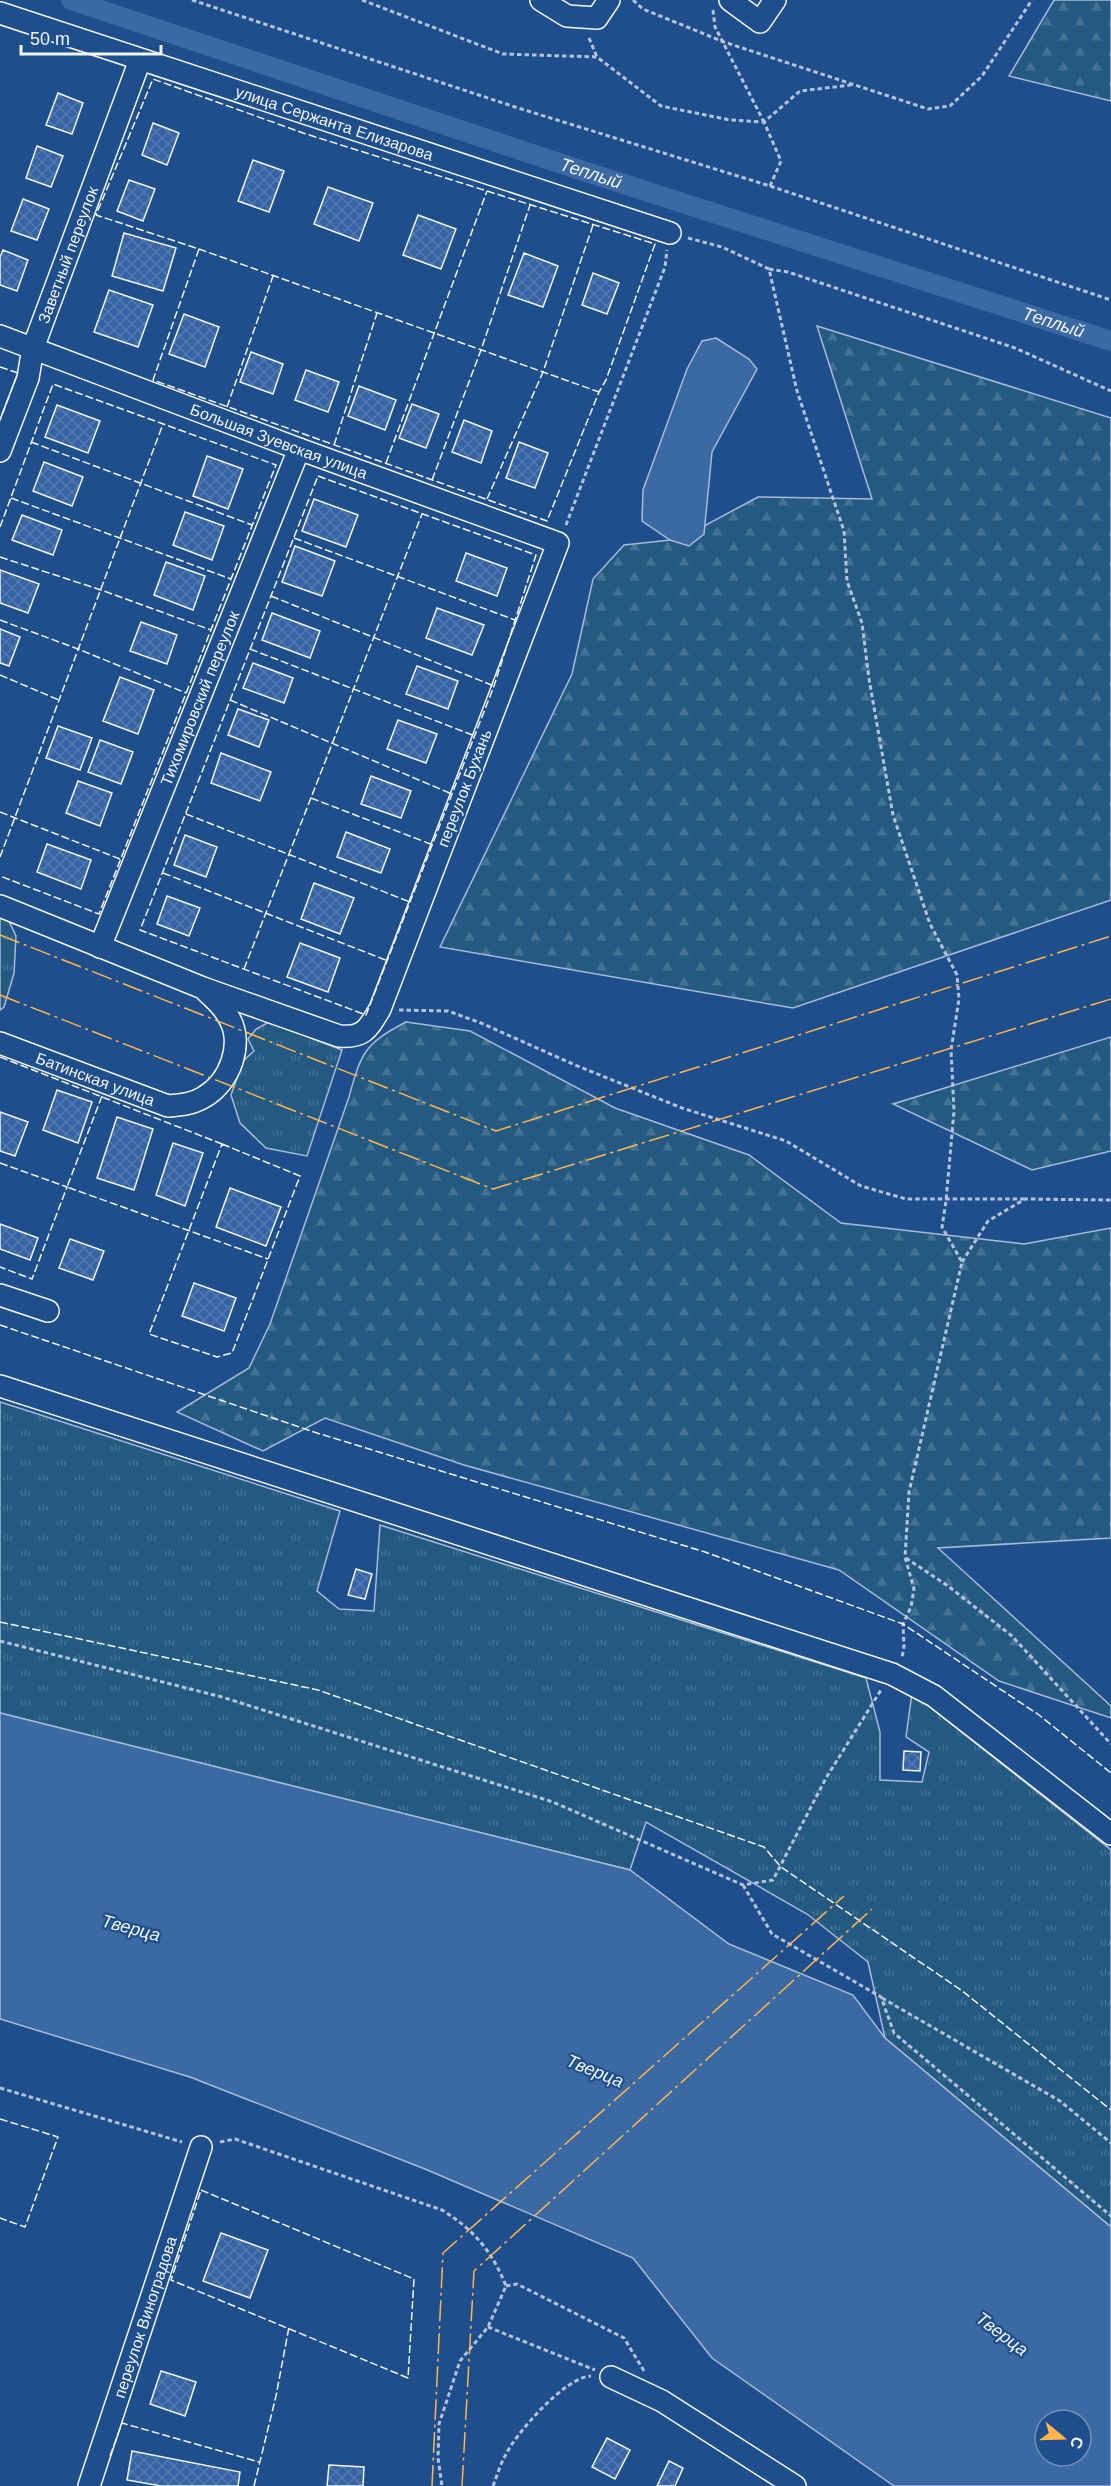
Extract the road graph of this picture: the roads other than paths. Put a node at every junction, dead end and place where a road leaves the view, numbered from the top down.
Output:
1 (541, 0) edge
2 (609, 0) edge
3 (775, 0) edge
4 (722, 3) edge
5 (0, 13) edge
6 (141, 60) junction
7 (670, 233) road end
8 (0, 336) edge
9 (33, 348) junction
10 (299, 449) junction
11 (0, 450) edge
12 (558, 543) joint
13 (0, 906) edge
14 (100, 947) junction
15 (203, 988) junction
16 (367, 1031) joint
17 (0, 1043) edge
18 (0, 1295) edge
19 (48, 1311) dead end
20 (0, 1386) edge
21 (1111, 1834) edge
22 (201, 2147) road end
23 (611, 2377) road end
24 (89, 2486) edge
25 (795, 2486) edge

1 - 2 street
3 - 4 street
5 - 6 street, улица Сержанта Елизарова
6 - 7 street, улица Сержанта Елизарова
6 - 9 street, Заветный переулок
8 - 9 street, Большая Зуевская улица
9 - 10 street, Большая Зуевская улица
9 - 11 street, Заветный переулок
10 - 12 street, Большая Зуевская улица
10 - 14 street, Тихомировский переулок
12 - 16 street, переулок Бухань
13 - 14 street, Батинская улица
14 - 15 street, Батинская улица
15 - 16 street, Батинская улица
15 - 17 street, Батинская улица
18 - 19 street
20 - 21 street
22 - 24 street, переулок Виноградова
23 - 25 street

